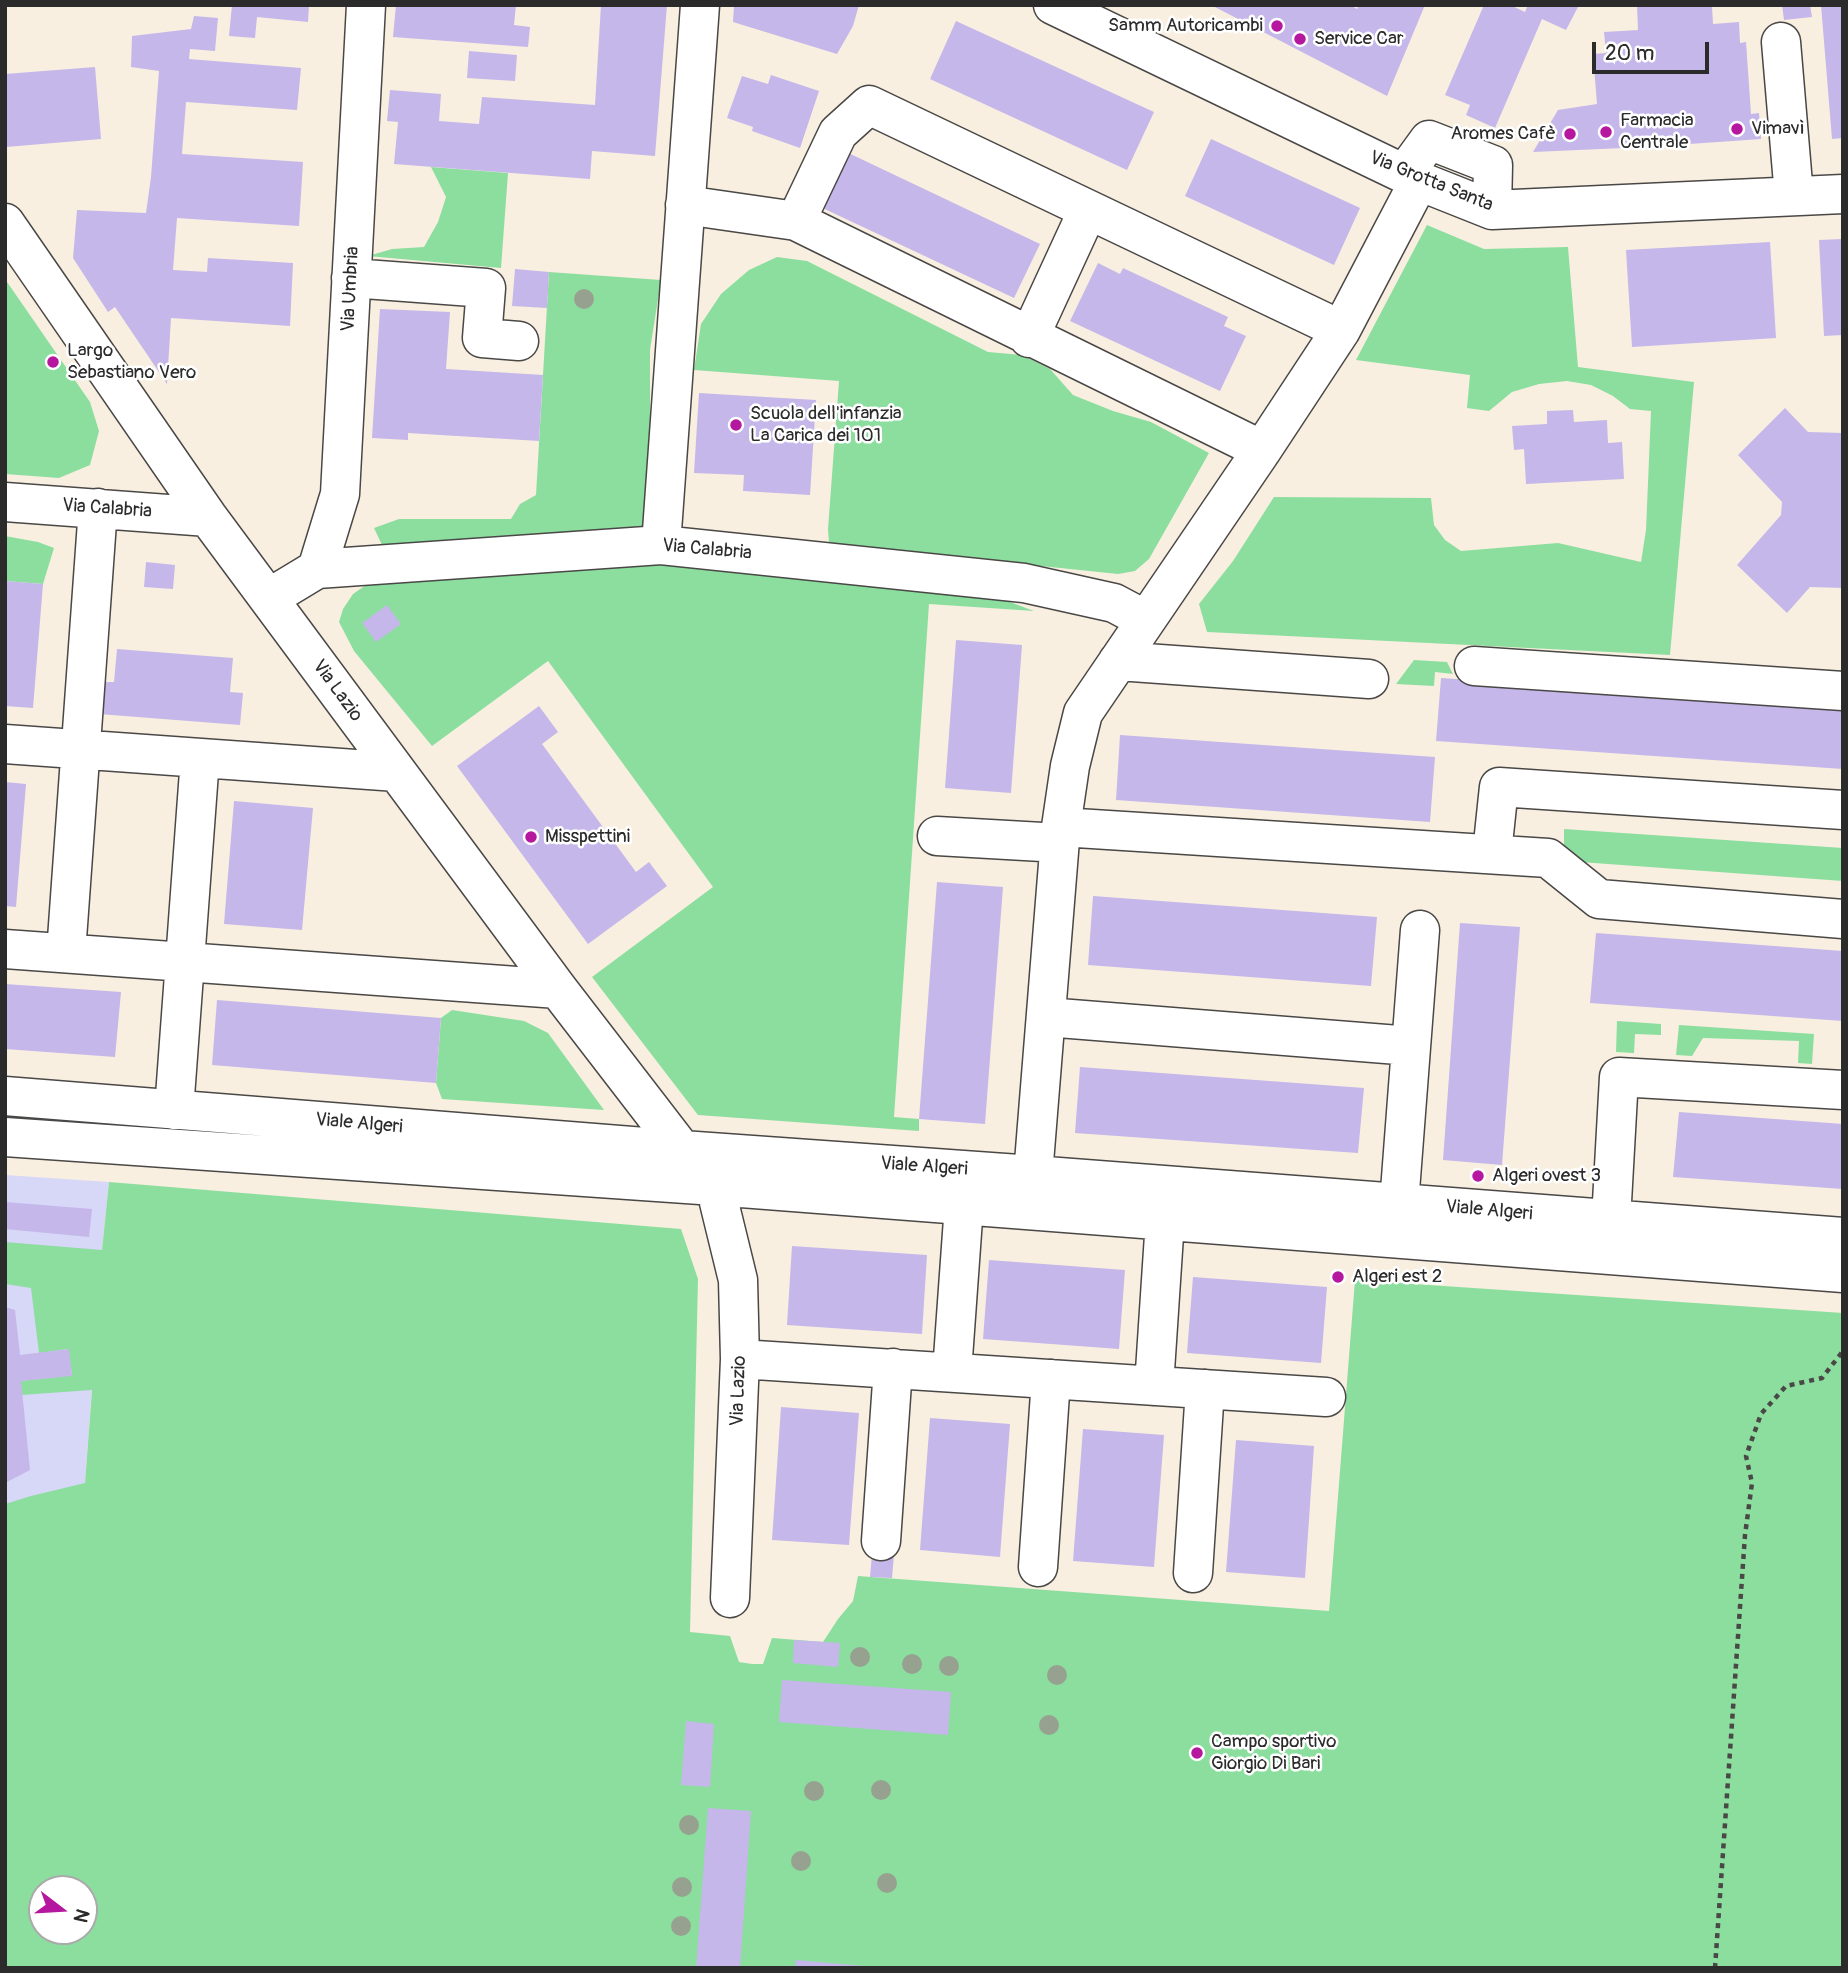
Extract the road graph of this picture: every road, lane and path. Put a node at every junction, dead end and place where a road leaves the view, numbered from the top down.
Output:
1 (366, 5) edge
2 (700, 5) edge
3 (1053, 5) edge
4 (1781, 42) dead end
5 (1412, 177) junction
6 (1843, 194) edge
7 (1794, 196) junction
8 (685, 205) junction
9 (1088, 210) junction
10 (796, 221) junction
11 (5, 223) edge
12 (351, 278) junction
13 (1341, 330) junction
14 (1030, 338) junction
15 (519, 341) dead end
16 (1262, 450) junction
17 (5, 502) edge
18 (98, 509) junction
19 (208, 517) junction
20 (661, 545) junction
21 (317, 569) junction
22 (269, 598) junction
23 (1146, 620) junction
24 (1118, 661) junction
25 (1474, 666) dead end
26 (1369, 679) dead end
27 (1843, 691) edge
28 (5, 744) edge
29 (81, 749) junction
30 (200, 758) junction
31 (397, 772) junction
32 (1843, 810) edge
33 (1061, 835) junction
34 (937, 836) dead end
35 (1492, 853) junction
36 (1843, 919) edge
37 (1420, 930) dead end
38 (5, 949) edge
39 (66, 953) junction
40 (185, 962) junction
41 (558, 989) junction
42 (1046, 1017) junction
43 (1411, 1046) junction
44 (1843, 1090) edge
45 (5, 1096) edge
46 (174, 1110) junction
47 (5, 1137) edge
48 (682, 1150) junction
49 (1033, 1175) junction
50 (715, 1186) junction
51 (1399, 1204) junction
52 (964, 1205) junction
53 (1165, 1220) junction
54 (1611, 1220) junction
55 (1843, 1237) edge
56 (1843, 1273) edge
57 (1843, 1350) edge
58 (740, 1359) junction
59 (893, 1368) junction
60 (952, 1372) junction
61 (1051, 1379) junction
62 (1154, 1386) junction
63 (1205, 1390) junction
64 (1326, 1397) dead end
65 (881, 1541) dead end
66 (1038, 1567) dead end
67 (1193, 1573) dead end
68 (730, 1598) dead end
69 (1715, 1968) edge

1 - 12 street, Via Umbria
2 - 8 street
3 - 5 street, Via Grotta Santa
4 - 7 street
5 - 7 street, Via Grotta Santa
5 - 13 street
6 - 7 street, Via Grotta Santa
8 - 10 street
8 - 20 street
9 - 10 street
9 - 13 street
9 - 14 street
10 - 14 street
11 - 19 street, Via Lazio
12 - 15 street
12 - 21 street, Via Umbria
13 - 16 street
14 - 16 street
16 - 23 street
17 - 18 street, Via Calabria
18 - 19 street, Via Calabria
18 - 29 street
19 - 22 street, Via Lazio
20 - 21 street, Via Calabria
20 - 23 street, Via Calabria
21 - 22 street, Via Calabria
22 - 31 street, Via Lazio
23 - 24 street
24 - 26 street
24 - 33 street
25 - 27 street
28 - 29 street
29 - 30 street
29 - 39 street
30 - 31 street
30 - 40 street
31 - 41 street, Via Lazio
32 - 35 street
33 - 34 street
33 - 35 street
33 - 42 street
35 - 36 street
37 - 43 street
38 - 39 street
39 - 40 street
40 - 41 street
40 - 46 street
41 - 48 street, Via Lazio
42 - 43 street
42 - 49 street
43 - 51 street
44 - 54 street
45 - 46 street, Viale Algeri
46 - 48 street, Viale Algeri
47 - 50 street, Viale Algeri
48 - 49 street, Viale Algeri
49 - 51 street, Viale Algeri
50 - 52 street, Viale Algeri
50 - 58 street, Via Lazio
51 - 54 street, Viale Algeri
52 - 53 street, Viale Algeri
52 - 60 street
53 - 56 street, Viale Algeri
53 - 62 street
54 - 55 street, Viale Algeri
57 - 69 path
58 - 59 street
58 - 68 street, Via Lazio
59 - 60 street
59 - 65 street
60 - 61 street
61 - 62 street
61 - 66 street
62 - 63 street
63 - 64 street
63 - 67 street

